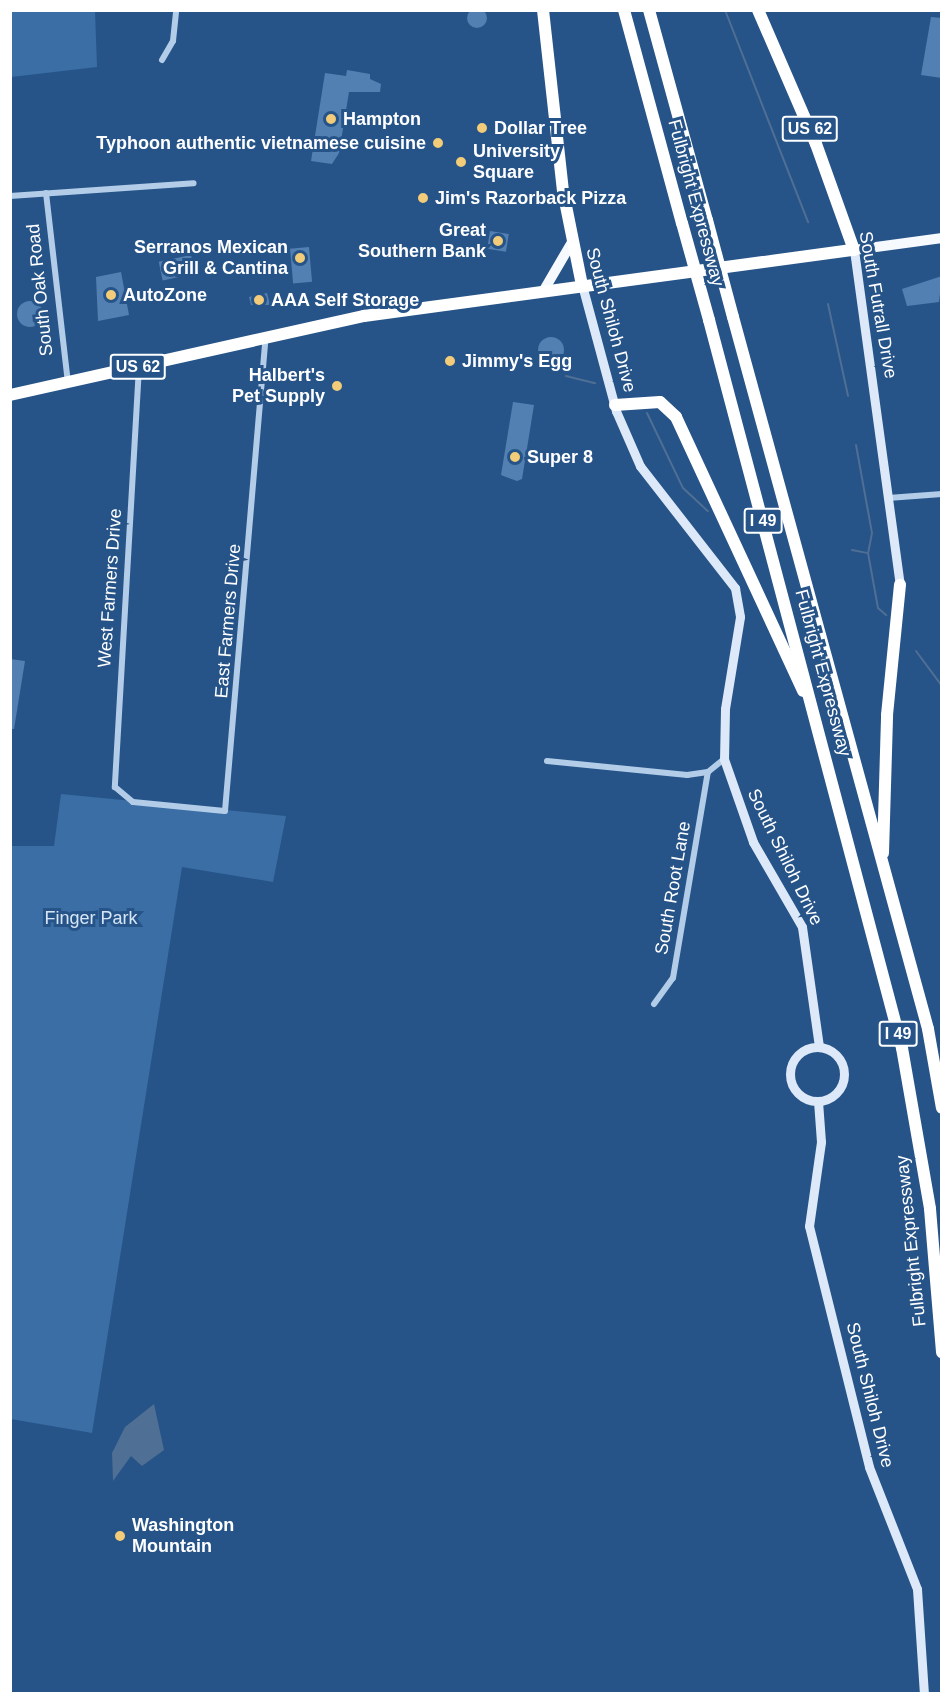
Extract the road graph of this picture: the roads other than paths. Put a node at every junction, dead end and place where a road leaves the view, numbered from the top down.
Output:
1 (176, 10) edge
2 (543, 10) edge
3 (624, 10) edge
4 (649, 10) edge
5 (758, 10) edge
6 (162, 60) dead end
7 (194, 183) dead end
8 (46, 193) junction
9 (10, 196) edge
10 (942, 238) edge
11 (572, 242) junction
12 (854, 250) junction
13 (582, 285) junction
14 (544, 290) junction
15 (265, 340) junction
16 (139, 367) junction
17 (68, 382) junction
18 (10, 394) edge
19 (615, 405) junction
20 (942, 494) edge
21 (888, 498) junction
22 (900, 585) joint
23 (818, 721) junction
24 (724, 759) junction
25 (547, 761) dead end
26 (708, 772) junction
27 (133, 802) joint
28 (883, 866) junction
29 (654, 1004) dead end
30 (819, 1047) junction
31 (818, 1101) junction
32 (942, 1108) edge
33 (942, 1353) edge
34 (924, 1694) edge

1 - 6 street
2 - 11 highway, South Shiloh Drive
3 - 23 highway, Fulbright Expressway / I 49, bridge
4 - 28 highway, Fulbright Expressway / I 49, bridge
5 - 12 highway, South Futrall Drive / US 62
7 - 8 street
8 - 9 street
8 - 17 street, South Oak Road
10 - 12 main road
11 - 13 highway, South Shiloh Drive
11 - 14 main road
12 - 13 highway, US 62
12 - 21 street, South Futrall Drive
13 - 14 highway, US 62
13 - 19 street, South Shiloh Drive
14 - 15 highway, US 62
15 - 16 highway, US 62
15 - 27 street, East Farmers Drive
16 - 17 highway, US 62
16 - 27 street, West Farmers Drive
17 - 18 highway, US 62
19 - 23 highway
19 - 24 street, South Shiloh Drive
20 - 21 street
21 - 22 street, South Futrall Drive
22 - 28 highway
23 - 33 highway, Fulbright Expressway / I 49
24 - 26 street
24 - 30 street, South Shiloh Drive
25 - 26 street
26 - 29 street, South Root Lane
28 - 32 highway, Fulbright Expressway / I 49
30 - 31 street
30 - 31 street
31 - 34 street, South Shiloh Drive

